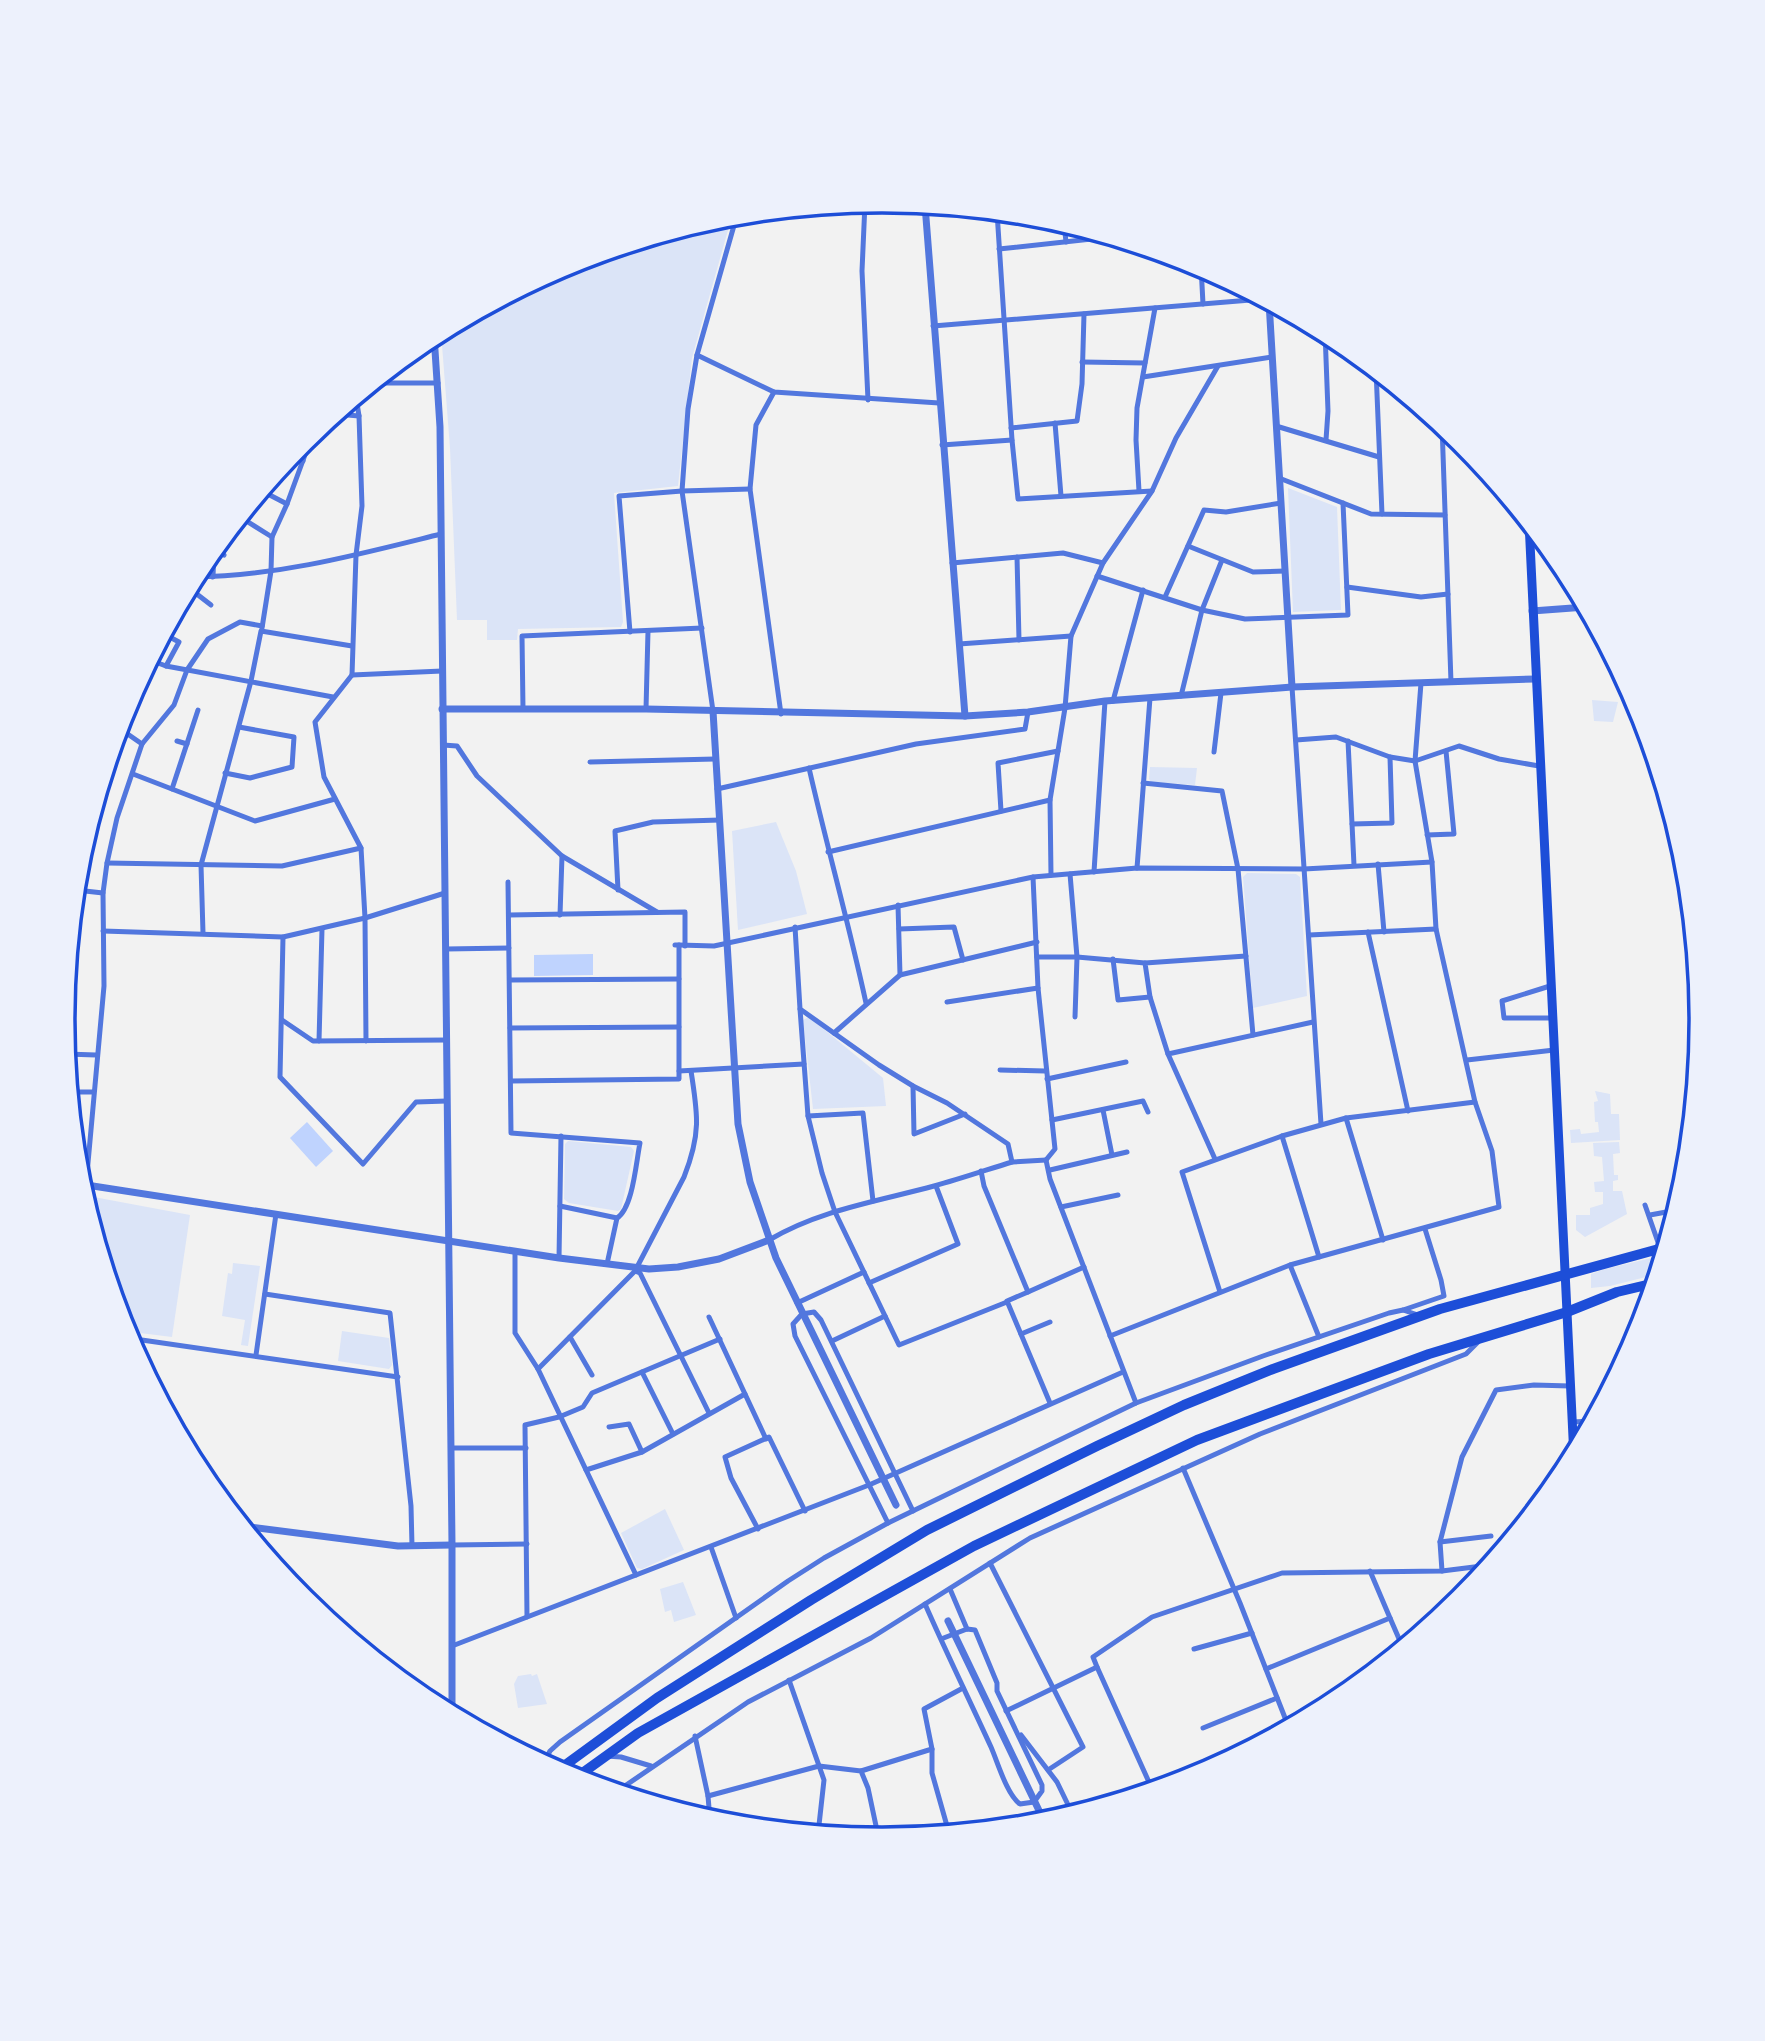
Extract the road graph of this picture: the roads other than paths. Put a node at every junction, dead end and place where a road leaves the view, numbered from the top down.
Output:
1 (864, 214) edge
2 (926, 215) edge
3 (998, 222) edge
4 (733, 228) edge
5 (1065, 235) edge
6 (1086, 240) edge
7 (1066, 242) junction
8 (999, 249) junction
9 (1202, 280) edge
10 (1248, 300) edge
11 (1203, 304) junction
12 (1155, 308) junction
13 (1270, 312) edge
14 (1084, 314) junction
15 (1005, 319) junction
16 (933, 326) junction
17 (1326, 346) edge
18 (435, 348) edge
19 (697, 355) junction
20 (1272, 357) junction
21 (1082, 362) junction
22 (1145, 363) junction
23 (1218, 366) junction
24 (1143, 377) junction
25 (1376, 382) edge
26 (387, 383) edge
27 (438, 383) junction
28 (774, 392) junction
29 (868, 400) junction
30 (939, 403) junction
31 (358, 408) edge
32 (349, 415) edge
33 (359, 416) junction
34 (1055, 423) junction
35 (1276, 426) junction
36 (1011, 428) junction
37 (1012, 440) junction
38 (1326, 440) junction
39 (1443, 441) edge
40 (942, 445) junction
41 (1379, 457) junction
42 (303, 461) edge
43 (1279, 478) junction
44 (750, 489) junction
45 (682, 491) junction
46 (1152, 491) junction
47 (1139, 492) junction
48 (270, 495) edge
49 (1061, 496) junction
50 (1281, 503) junction
51 (1343, 503) junction
52 (287, 504) junction
53 (1382, 514) junction
54 (1445, 515) junction
55 (248, 522) edge
56 (441, 534) junction
57 (272, 537) junction
58 (1530, 538) edge
59 (1188, 546) junction
60 (356, 555) junction
61 (1017, 557) junction
62 (1222, 560) junction
63 (952, 563) junction
64 (1103, 563) junction
65 (213, 569) edge
66 (271, 571) junction
67 (1285, 571) junction
68 (1097, 576) junction
69 (208, 577) edge
70 (213, 577) junction
71 (1346, 587) junction
72 (1143, 590) junction
73 (197, 594) edge
74 (1448, 594) junction
75 (1165, 597) junction
76 (211, 605) dead end
77 (1576, 608) edge
78 (1202, 610) junction
79 (1532, 611) junction
80 (1288, 619) junction
81 (262, 628) junction
82 (702, 628) junction
83 (648, 631) junction
84 (630, 632) junction
85 (1071, 636) junction
86 (172, 638) edge
87 (1019, 640) junction
88 (959, 644) junction
89 (352, 646) junction
90 (158, 663) edge
91 (166, 666) junction
92 (187, 670) junction
93 (442, 671) junction
94 (352, 675) junction
95 (1535, 679) junction
96 (251, 681) junction
97 (1451, 682) junction
98 (1421, 683) junction
99 (1292, 687) junction
100 (1221, 693) junction
101 (1181, 696) junction
102 (333, 697) junction
103 (1150, 698) junction
104 (1105, 701) junction
105 (1114, 701) junction
106 (1065, 708) junction
107 (442, 709) junction
108 (523, 709) junction
109 (646, 709) junction
110 (198, 710) dead end
111 (713, 711) junction
112 (1028, 712) junction
113 (781, 714) junction
114 (965, 716) junction
115 (239, 727) junction
116 (128, 735) edge
117 (1296, 740) junction
118 (177, 741) dead end
119 (1348, 741) junction
120 (142, 744) junction
121 (187, 744) junction
122 (443, 745) junction
123 (1058, 751) junction
124 (1446, 751) junction
125 (1214, 752) dead end
126 (1390, 757) junction
127 (715, 759) junction
128 (1415, 761) junction
129 (590, 762) dead end
130 (1539, 766) junction
131 (809, 768) junction
132 (225, 773) junction
133 (133, 774) junction
134 (1143, 783) junction
135 (172, 789) junction
136 (717, 789) junction
137 (335, 799) junction
138 (1050, 800) junction
139 (216, 805) junction
140 (1000, 811) junction
141 (720, 820) junction
142 (1352, 824) junction
143 (1427, 835) junction
144 (361, 848) junction
145 (828, 852) junction
146 (562, 856) junction
147 (1432, 862) junction
148 (107, 863) junction
149 (1378, 864) junction
150 (201, 865) junction
151 (1354, 865) junction
152 (1137, 868) junction
153 (1238, 869) junction
154 (1304, 869) junction
155 (1094, 872) junction
156 (1070, 874) junction
157 (1051, 875) junction
158 (1033, 877) junction
159 (508, 883) dead end
160 (618, 890) junction
161 (86, 891) edge
162 (103, 893) junction
163 (445, 893) junction
164 (898, 905) junction
165 (657, 912) junction
166 (509, 915) junction
167 (560, 915) junction
168 (847, 916) junction
169 (365, 918) junction
170 (795, 927) junction
171 (322, 929) junction
172 (899, 929) junction
173 (1436, 929) junction
174 (103, 931) junction
175 (1368, 932) junction
176 (1384, 932) junction
177 (203, 933) junction
178 (1309, 935) junction
179 (283, 937) junction
180 (729, 942) junction
181 (1037, 942) junction
182 (680, 945) junction
183 (509, 948) junction
184 (446, 949) junction
185 (1246, 956) junction
186 (1037, 957) junction
187 (1077, 957) junction
188 (963, 960) junction
189 (1112, 960) junction
190 (1145, 963) junction
191 (900, 975) junction
192 (679, 979) junction
193 (510, 980) junction
194 (1550, 986) junction
195 (1038, 988) junction
196 (1150, 997) junction
197 (947, 1002) dead end
198 (866, 1003) junction
199 (800, 1009) junction
200 (1075, 1017) dead end
201 (1552, 1018) junction
202 (282, 1020) junction
203 (1312, 1022) junction
204 (679, 1027) junction
205 (510, 1028) junction
206 (834, 1033) junction
207 (1253, 1035) junction
208 (447, 1040) junction
209 (319, 1041) junction
210 (366, 1041) junction
211 (1553, 1050) junction
212 (76, 1054) edge
213 (1168, 1054) junction
214 (96, 1055) junction
215 (1467, 1060) junction
216 (1126, 1062) dead end
217 (804, 1064) junction
218 (735, 1069) junction
219 (1000, 1070) dead end
220 (679, 1071) junction
221 (691, 1071) junction
222 (1045, 1071) junction
223 (1047, 1079) junction
224 (511, 1081) junction
225 (913, 1086) junction
226 (79, 1092) edge
227 (93, 1092) junction
228 (447, 1101) junction
229 (1475, 1102) junction
230 (1102, 1110) junction
231 (1408, 1111) junction
232 (1147, 1112) dead end
233 (965, 1114) junction
234 (808, 1116) junction
235 (1346, 1118) junction
236 (1052, 1120) junction
237 (1321, 1124) junction
238 (561, 1136) junction
239 (1282, 1136) junction
240 (87, 1152) edge
241 (1127, 1152) dead end
242 (1112, 1155) junction
243 (1215, 1159) junction
244 (1046, 1160) junction
245 (1012, 1162) junction
246 (1050, 1170) junction
247 (981, 1171) junction
248 (936, 1186) junction
249 (93, 1187) edge
250 (1118, 1195) dead end
251 (873, 1201) junction
252 (1645, 1205) dead end
253 (560, 1206) junction
254 (1061, 1207) junction
255 (835, 1212) junction
256 (1666, 1212) edge
257 (276, 1214) junction
258 (1650, 1215) junction
259 (617, 1218) junction
260 (1425, 1229) junction
261 (1659, 1238) edge
262 (769, 1240) junction
263 (1383, 1240) junction
264 (447, 1241) junction
265 (1656, 1250) edge
266 (515, 1251) junction
267 (1319, 1257) junction
268 (559, 1258) junction
269 (607, 1265) junction
270 (1290, 1265) junction
271 (1084, 1267) junction
272 (636, 1269) junction
273 (864, 1272) junction
274 (1565, 1274) junction
275 (869, 1283) junction
276 (1645, 1285) edge
277 (1028, 1292) junction
278 (1220, 1292) junction
279 (265, 1294) junction
280 (1007, 1302) junction
281 (797, 1303) junction
282 (1403, 1310) junction
283 (1567, 1312) junction
284 (802, 1314) junction
285 (885, 1316) junction
286 (1419, 1316) junction
287 (709, 1317) dead end
288 (1050, 1322) dead end
289 (1021, 1334) junction
290 (1110, 1336) junction
291 (570, 1337) junction
292 (1319, 1337) junction
293 (720, 1339) junction
294 (1480, 1339) junction
295 (142, 1340) edge
296 (832, 1341) junction
297 (256, 1355) junction
298 (681, 1356) junction
299 (538, 1369) junction
300 (642, 1372) junction
301 (1123, 1372) junction
302 (592, 1375) dead end
303 (398, 1377) junction
304 (1570, 1386) junction
305 (745, 1394) junction
306 (1050, 1403) junction
307 (1136, 1403) junction
308 (709, 1413) junction
309 (559, 1417) junction
310 (1583, 1421) edge
311 (1572, 1422) junction
312 (609, 1427) dead end
313 (673, 1434) junction
314 (766, 1438) junction
315 (1573, 1439) edge
316 (451, 1448) junction
317 (526, 1448) junction
318 (642, 1452) junction
319 (1183, 1468) junction
320 (586, 1470) junction
321 (897, 1473) junction
322 (869, 1485) junction
323 (896, 1505) dead end
324 (805, 1511) junction
325 (913, 1511) junction
326 (888, 1523) junction
327 (255, 1528) edge
328 (758, 1529) junction
329 (1491, 1536) dead end
330 (1440, 1542) junction
331 (527, 1544) junction
332 (452, 1545) junction
333 (412, 1546) junction
334 (710, 1547) junction
335 (990, 1563) junction
336 (1476, 1567) edge
337 (1370, 1571) junction
338 (1442, 1571) junction
339 (636, 1575) junction
340 (950, 1589) junction
341 (1234, 1589) junction
342 (925, 1604) junction
343 (527, 1617) junction
344 (736, 1618) junction
345 (1390, 1618) junction
346 (947, 1621) dead end
347 (967, 1629) junction
348 (1252, 1633) junction
349 (941, 1639) junction
350 (1399, 1640) edge
351 (451, 1646) junction
352 (1194, 1649) dead end
353 (1097, 1667) junction
354 (1266, 1669) junction
355 (789, 1680) junction
356 (963, 1688) junction
357 (1054, 1688) junction
358 (1277, 1698) junction
359 (452, 1703) edge
360 (1006, 1711) junction
361 (1286, 1720) edge
362 (1013, 1724) junction
363 (1203, 1728) dead end
364 (695, 1736) junction
365 (932, 1749) junction
366 (548, 1755) edge
367 (603, 1756) junction
368 (568, 1763) edge
369 (651, 1766) junction
370 (819, 1766) junction
371 (585, 1770) edge
372 (861, 1770) junction
373 (1048, 1770) junction
374 (1149, 1782) edge
375 (626, 1786) edge
376 (708, 1796) junction
377 (1034, 1802) junction
378 (1069, 1805) edge
379 (709, 1808) edge
380 (1039, 1812) edge
381 (819, 1825) edge
382 (947, 1825) edge
383 (876, 1828) edge

1 - 29 street
2 - 16 street
3 - 8 street
4 - 19 street
5 - 7 street
6 - 7 street
7 - 8 street
8 - 15 street
9 - 11 street
10 - 11 street
11 - 12 street
12 - 14 street
12 - 22 street
13 - 20 street
14 - 15 street
14 - 21 street
15 - 16 street
15 - 36 street
16 - 30 street
17 - 38 street
18 - 27 street
19 - 28 street
19 - 45 street
20 - 23 street
20 - 35 street
21 - 22 street
21 - 34 street
22 - 24 street
23 - 24 street
23 - 46 street
24 - 47 street
25 - 41 street
26 - 27 street
27 - 56 street
28 - 29 street
28 - 44 street
29 - 30 street
30 - 40 street
31 - 33 street
32 - 33 street
33 - 60 street
34 - 36 street
34 - 49 street
35 - 38 street
35 - 43 street
36 - 37 street
37 - 40 street
37 - 49 street
38 - 41 street
39 - 54 street
40 - 63 street
41 - 53 street
42 - 52 street
43 - 50 street
43 - 51 street
44 - 45 street
44 - 113 street
45 - 82 street
45 - 84 street
46 - 47 street
46 - 64 street
47 - 49 street
48 - 52 street
50 - 59 street
50 - 67 street
51 - 53 street
51 - 71 street
52 - 57 street
53 - 54 street
54 - 74 street
55 - 57 street
56 - 60 street
56 - 93 street
57 - 66 street
58 - 79 main road
59 - 62 street
59 - 75 street
60 - 66 street
60 - 89 street
61 - 63 street
61 - 64 street
61 - 87 street
62 - 67 street
62 - 78 street
63 - 88 street
64 - 68 street
65 - 70 street
66 - 70 street
66 - 81 street
67 - 80 street
68 - 72 street
68 - 85 street
69 - 70 street
71 - 74 street
71 - 80 street
72 - 75 street
72 - 105 street
73 - 76 street
74 - 97 street
75 - 78 street
77 - 79 street
78 - 80 street
78 - 101 street
79 - 95 main road
80 - 99 street
81 - 89 street
81 - 92 street
81 - 96 street
82 - 83 street
82 - 111 street
83 - 84 street
83 - 109 street
84 - 108 street
85 - 87 street
85 - 106 street
86 - 91 street
87 - 88 street
88 - 114 street
89 - 94 street
90 - 91 street
91 - 92 street
92 - 96 street
92 - 120 street
93 - 94 street
93 - 107 street
94 - 102 street
95 - 97 street
95 - 130 main road
96 - 102 street
96 - 115 street
97 - 98 street
98 - 99 street
98 - 128 street
99 - 100 street
99 - 117 street
100 - 101 street
100 - 125 street
101 - 103 street
102 - 137 street
103 - 105 street
103 - 134 street
104 - 105 street
104 - 106 street
104 - 155 street
106 - 112 street
106 - 123 street
107 - 108 street
107 - 122 street
108 - 109 street
109 - 111 street
110 - 121 street
111 - 113 street
111 - 127 street
112 - 114 street
112 - 131 street
113 - 114 street
115 - 132 street
115 - 132 street
116 - 120 street
117 - 119 street
117 - 154 street
118 - 121 street
119 - 126 street
119 - 142 street
120 - 133 street
121 - 135 street
122 - 146 street
122 - 163 street
123 - 138 street
123 - 140 street
124 - 128 street
124 - 130 street
124 - 143 street
126 - 128 street
126 - 142 street
127 - 129 street
127 - 136 street
128 - 143 street
130 - 194 main road
131 - 136 street
131 - 145 street
132 - 139 street
133 - 135 street
133 - 148 street
134 - 152 street
134 - 153 street
135 - 139 street
136 - 141 street
137 - 139 street
137 - 144 street
138 - 140 street
138 - 157 street
139 - 150 street
140 - 145 street
141 - 160 street
141 - 180 street
142 - 151 street
143 - 147 street
144 - 150 street
144 - 169 street
145 - 168 street
146 - 160 street
146 - 167 street
147 - 149 street
147 - 173 street
148 - 150 street
148 - 162 street
149 - 151 street
149 - 176 street
150 - 177 street
151 - 154 street
152 - 153 street
152 - 155 street
153 - 154 street
153 - 185 street
154 - 178 street
155 - 156 street
156 - 157 street
156 - 187 street
157 - 158 street
158 - 164 street
158 - 181 street
159 - 166 street
160 - 165 street
161 - 162 street
162 - 174 street
163 - 169 street
163 - 184 street
164 - 168 street
164 - 172 street
165 - 167 street
165 - 182 street
166 - 167 street
166 - 183 street
168 - 170 street
168 - 198 street
169 - 171 street
169 - 210 street
170 - 180 street
170 - 199 street
171 - 179 street
171 - 209 street
172 - 188 street
172 - 191 street
173 - 176 street
173 - 215 street
174 - 177 street
174 - 214 street
175 - 176 street
175 - 178 street
175 - 231 street
177 - 179 street
178 - 203 street
179 - 202 street
180 - 182 street
180 - 218 street
181 - 186 street
181 - 188 street
182 - 192 street
183 - 184 street
183 - 193 street
184 - 208 street
185 - 190 street
185 - 207 street
186 - 187 street
186 - 195 street
187 - 189 street
187 - 200 street
188 - 191 street
189 - 190 street
189 - 196 street
190 - 196 street
191 - 198 street
192 - 193 street
192 - 204 street
193 - 205 street
194 - 201 main road
194 - 201 street
195 - 197 street
195 - 222 street
196 - 213 street
198 - 206 street
199 - 206 street
199 - 217 street
201 - 211 main road
202 - 209 street
202 - 228 street
203 - 207 street
203 - 237 street
204 - 205 street
204 - 220 street
205 - 224 street
206 - 225 street
207 - 213 street
208 - 210 street
208 - 228 street
209 - 210 street
211 - 215 street
211 - 274 main road
212 - 214 street
213 - 243 street
214 - 227 street
215 - 229 street
216 - 223 street
217 - 218 street
217 - 234 street
218 - 221 street
218 - 262 street
219 - 222 street
220 - 221 street
220 - 224 street
221 - 272 street
222 - 223 street
223 - 236 street
224 - 238 street
225 - 233 street
225 - 233 street
226 - 227 street
227 - 240 street
228 - 264 street
229 - 231 street
229 - 260 street
230 - 232 street
230 - 236 street
230 - 242 street
231 - 235 street
233 - 245 street
234 - 251 street
234 - 255 street
235 - 237 street
235 - 263 street
236 - 244 street
237 - 239 street
238 - 253 street
238 - 259 street
239 - 243 street
239 - 267 street
241 - 242 street
242 - 246 street
243 - 278 street
244 - 245 street
244 - 246 street
245 - 247 street
246 - 254 street
247 - 248 street
247 - 277 street
248 - 251 street
248 - 275 street
249 - 257 street
250 - 254 street
251 - 255 street
252 - 258 street
253 - 259 street
253 - 268 street
254 - 271 street
255 - 262 street
255 - 273 street
256 - 258 street
257 - 264 street
257 - 279 street
258 - 261 street
259 - 269 street
260 - 263 street
260 - 282 street
262 - 272 street
262 - 281 street
263 - 267 street
264 - 266 street
264 - 316 street
265 - 274 highway
266 - 268 street
266 - 299 street
267 - 270 street
268 - 269 street
269 - 272 street
270 - 278 street
270 - 292 street
271 - 277 street
271 - 290 street
272 - 291 street
272 - 298 street
273 - 275 street
273 - 281 street
274 - 283 main road
274 - 286 highway
275 - 285 street
276 - 283 highway
277 - 280 street
278 - 290 street
279 - 297 street
279 - 303 street
280 - 285 street
280 - 289 street
281 - 284 street
282 - 286 street
282 - 292 street
283 - 294 highway
283 - 304 main road
284 - 296 street
284 - 322 street
284 - 323 street
285 - 296 street
286 - 368 highway
287 - 293 street
288 - 289 street
289 - 306 street
290 - 301 street
291 - 299 street
291 - 302 street
292 - 307 street
293 - 298 street
293 - 305 street
294 - 319 street
294 - 367 highway
295 - 297 street
296 - 321 street
297 - 303 street
298 - 300 street
298 - 308 street
299 - 309 street
300 - 309 street
300 - 313 street
301 - 306 street
301 - 307 street
303 - 333 street
304 - 311 main road
304 - 330 street
305 - 308 street
305 - 314 street
306 - 321 street
307 - 325 street
308 - 313 street
309 - 317 street
309 - 320 street
310 - 311 street
311 - 315 main road
312 - 318 street
313 - 318 street
314 - 324 street
314 - 328 street
316 - 317 street
316 - 332 street
317 - 331 street
318 - 320 street
319 - 335 street
319 - 341 street
320 - 339 street
321 - 322 street
321 - 325 street
322 - 324 street
322 - 326 street
324 - 328 street
325 - 326 street
326 - 344 street
327 - 333 street
328 - 334 street
329 - 330 street
330 - 338 street
331 - 332 street
331 - 343 street
332 - 333 street
332 - 351 street
334 - 339 street
334 - 344 street
335 - 340 street
335 - 357 street
336 - 338 street
337 - 338 street
337 - 341 street
337 - 345 street
339 - 343 street
340 - 342 street
340 - 347 street
341 - 348 street
341 - 353 street
342 - 349 street
342 - 355 street
343 - 351 street
344 - 366 street
345 - 350 street
345 - 354 street
346 - 377 street
347 - 349 street
347 - 360 street
348 - 352 street
348 - 354 street
349 - 356 street
351 - 359 street
353 - 357 street
353 - 374 street
354 - 358 street
355 - 364 street
355 - 370 street
356 - 365 street
356 - 377 street
357 - 360 street
357 - 373 street
358 - 361 street
358 - 363 street
360 - 362 street
362 - 373 street
362 - 377 street
364 - 369 street
364 - 376 street
365 - 372 street
365 - 382 street
367 - 369 street
367 - 371 highway
369 - 375 street
370 - 372 street
370 - 376 street
370 - 381 street
372 - 383 street
373 - 378 street
376 - 379 street
377 - 380 street

